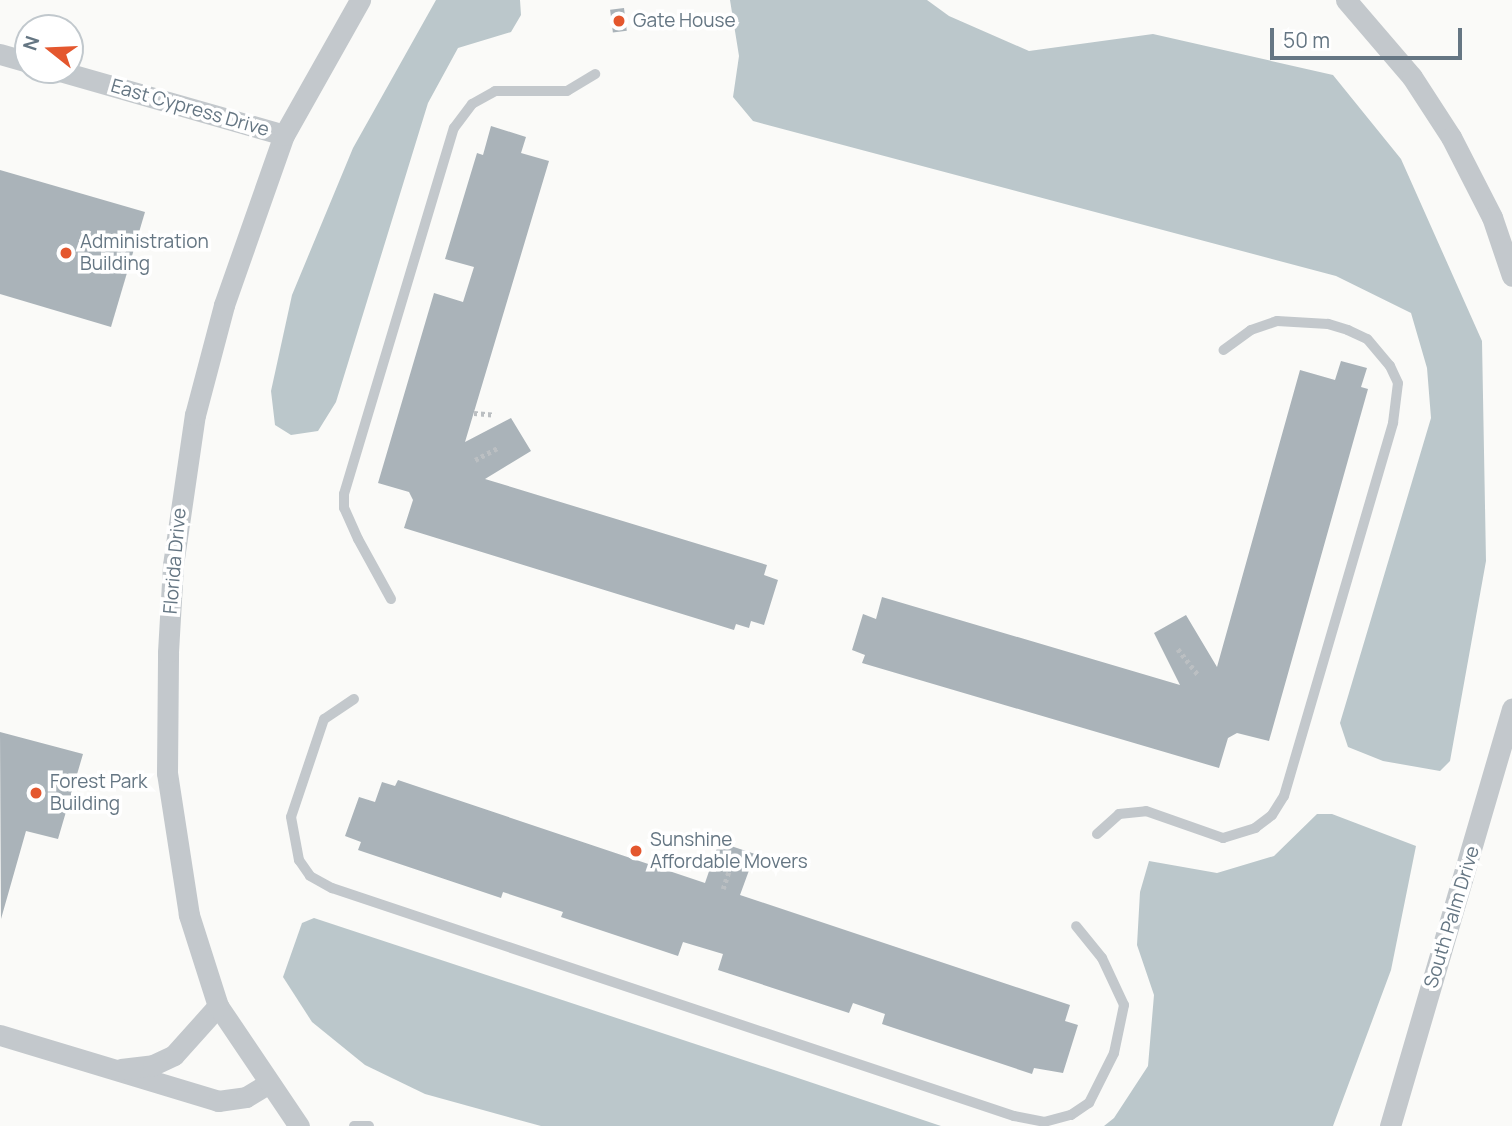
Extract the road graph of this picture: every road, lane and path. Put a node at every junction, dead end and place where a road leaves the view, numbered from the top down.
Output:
1 (360, 0) edge
2 (1346, 0) edge
3 (595, 74) dead end
4 (84, 78) edge
5 (284, 135) junction
6 (1512, 276) edge
7 (1223, 350) dead end
8 (474, 413) dead end
9 (495, 415) dead end
10 (499, 447) dead end
11 (475, 460) dead end
12 (391, 599) dead end
13 (1178, 649) dead end
14 (1199, 676) dead end
15 (354, 699) dead end
16 (1512, 708) edge
17 (1097, 834) dead end
18 (729, 870) dead end
19 (723, 889) dead end
20 (1076, 926) dead end
21 (218, 1006) junction
22 (0, 1035) edge
23 (115, 1070) junction
24 (269, 1083) junction
25 (299, 1126) edge
26 (354, 1126) edge
27 (369, 1126) edge
28 (1390, 1126) edge

1 - 5 street, Florida Drive
2 - 6 street
3 - 12 lane
4 - 5 street, East Cypress Drive
5 - 21 street, Florida Drive
7 - 17 lane
8 - 9 path
10 - 11 path
13 - 14 path
15 - 20 lane
16 - 28 street, South Palm Drive
18 - 19 path
21 - 23 street
21 - 24 street, Florida Drive
22 - 23 street
23 - 24 street
24 - 25 street, Florida Drive
26 - 27 lane

